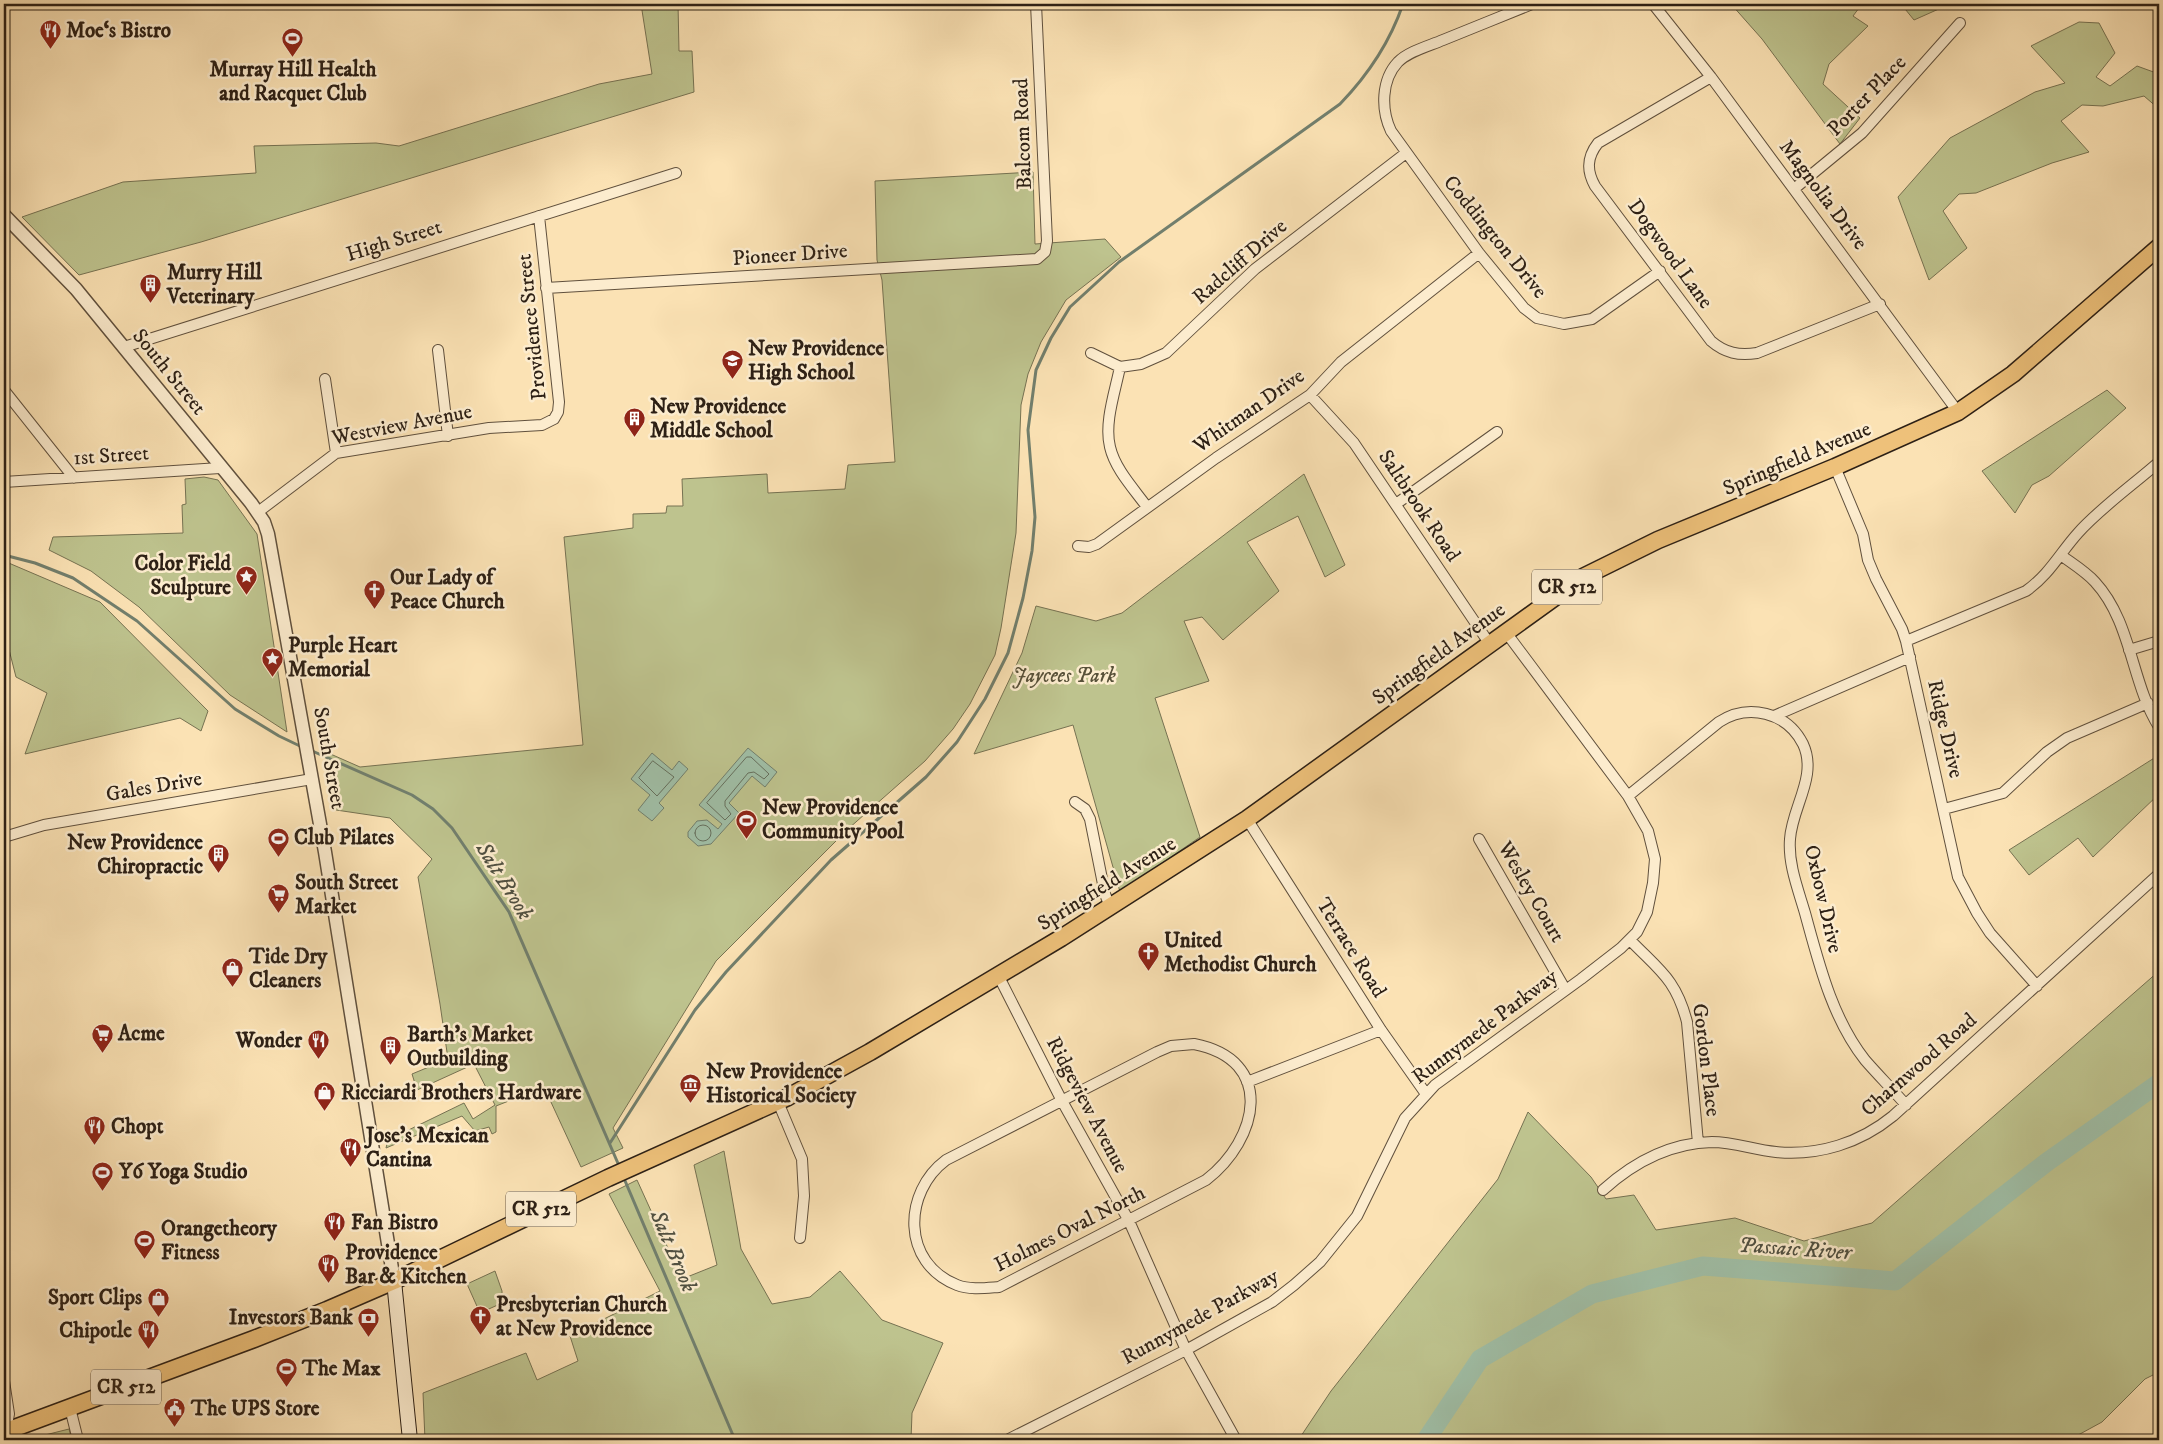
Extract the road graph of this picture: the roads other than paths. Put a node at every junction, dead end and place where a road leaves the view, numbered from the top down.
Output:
1 (1036, 4) edge
2 (1532, 4) edge
3 (1653, 4) edge
4 (1960, 22) dead end
5 (1711, 77) junction
6 (1406, 153) junction
7 (676, 173) dead end
8 (1794, 189) junction
9 (4, 215) edge
10 (539, 216) junction
11 (2159, 247) edge
12 (1479, 253) junction
13 (1037, 259) joint
14 (1660, 272) junction
15 (546, 288) junction
16 (1880, 304) junction
17 (124, 347) junction
18 (438, 350) dead end
19 (1091, 353) dead end
20 (1120, 367) junction
21 (325, 379) dead end
22 (4, 390) edge
23 (1310, 395) junction
24 (1958, 412) junction
25 (542, 425) joint
26 (1497, 432) dead end
27 (448, 436) junction
28 (336, 453) junction
29 (2159, 462) edge
30 (1836, 467) junction
31 (220, 468) junction
32 (74, 478) junction
33 (4, 482) edge
34 (1396, 504) junction
35 (1147, 506) junction
36 (258, 512) junction
37 (1078, 546) dead end
38 (2062, 556) junction
39 (1505, 631) junction
40 (2159, 640) edge
41 (1906, 641) junction
42 (1489, 643) junction
43 (2129, 650) junction
44 (1910, 657) junction
45 (2148, 704) junction
46 (1774, 716) junction
47 (2159, 727) edge
48 (312, 775) junction
49 (1628, 796) junction
50 (1075, 802) dead end
51 (1944, 808) junction
52 (1247, 819) junction
53 (4, 837) edge
54 (1479, 839) dead end
55 (2159, 874) edge
56 (1110, 907) junction
57 (1630, 940) junction
58 (998, 975) junction
59 (2037, 986) junction
60 (1565, 989) junction
61 (1381, 1030) junction
62 (1247, 1082) junction
63 (1426, 1094) junction
64 (1062, 1101) junction
65 (778, 1102) junction
66 (1906, 1105) junction
67 (1698, 1143) junction
68 (1602, 1190) dead end
69 (1128, 1220) junction
70 (800, 1238) dead end
71 (394, 1281) junction
72 (1186, 1350) junction
73 (4, 1381) edge
74 (70, 1408) junction
75 (4, 1430) edge
76 (78, 1440) edge
77 (410, 1440) edge
78 (1007, 1440) edge
79 (1236, 1440) edge

1 - 13 street, Balcom Road
2 - 6 street, Coddington Drive
3 - 5 street, Magnolia Drive
4 - 8 street, Porter Place
5 - 8 street, Magnolia Drive
5 - 14 street, Dogwood Lane
6 - 12 street, Coddington Drive
6 - 20 street, Radcliff Drive
7 - 10 street, High Street
8 - 16 street, Magnolia Drive
9 - 17 street, South Street
10 - 15 street, Providence Street
10 - 17 street, High Street
11 - 24 main road, Springfield Avenue / CR 512
12 - 14 street, Coddington Drive
12 - 23 street, Whitman Drive
13 - 15 street, Pioneer Drive
14 - 16 street, Dogwood Lane
15 - 25 street, Providence Street
16 - 24 street, Magnolia Drive
17 - 31 street, South Street
18 - 27 street
19 - 20 street
20 - 35 street
21 - 28 street
22 - 32 street
23 - 34 street, Saltbrook Road
23 - 35 street, Whitman Drive
24 - 30 main road, Springfield Avenue / CR 512
25 - 27 street, Westview Avenue
26 - 34 street
27 - 28 street, Westview Avenue
28 - 36 street, Westview Avenue
29 - 38 street
30 - 39 main road, Springfield Avenue / CR 512
30 - 41 street, Ridge Drive
31 - 32 street, 1st Street
31 - 36 street, South Street
32 - 33 street, 1st Street
34 - 42 street, Saltbrook Road
35 - 37 street, Whitman Drive
36 - 48 street, South Street
38 - 41 street
38 - 43 street
39 - 42 main road, Springfield Avenue / CR 512
39 - 49 street, Runnymede Parkway
40 - 43 street
41 - 44 street, Ridge Drive
42 - 52 main road, Springfield Avenue / CR 512
43 - 45 street
44 - 46 street
44 - 51 street, Ridge Drive
45 - 47 street
45 - 51 street
46 - 49 street, Oxbow Drive
46 - 66 street, Oxbow Drive
48 - 53 street, Gales Drive
48 - 71 street, South Street
49 - 57 street, Runnymede Parkway
50 - 56 street
51 - 59 street, Ridge Drive
52 - 56 main road, Springfield Avenue / CR 512
52 - 61 street, Terrace Road
54 - 60 street, Wesley Court
55 - 59 street, Charnwood Road
56 - 58 main road, Springfield Avenue / CR 512
57 - 60 street, Runnymede Parkway
57 - 67 street, Gordon Place
58 - 64 street, Ridgeview Avenue
58 - 65 main road, Springfield Avenue / CR 512
59 - 66 street, Charnwood Road
60 - 63 street, Runnymede Parkway
61 - 62 street
61 - 63 street, Terrace Road
62 - 64 street
62 - 69 street, Holmes Oval North
63 - 72 street, Runnymede Parkway
64 - 69 street, Ridgeview Avenue
64 - 69 street, Holmes Oval North
65 - 70 street
65 - 71 main road, Springfield Avenue / CR 512
66 - 67 street, Charnwood Road
67 - 68 street, Charnwood Road
69 - 72 street, Ridgeview Avenue
71 - 74 main road, Springfield Avenue / CR 512
71 - 77 main road
72 - 78 street, Runnymede Parkway
72 - 79 street, Ridgeview Avenue
73 - 75 street
74 - 75 main road, Springfield Avenue / CR 512
74 - 76 street

